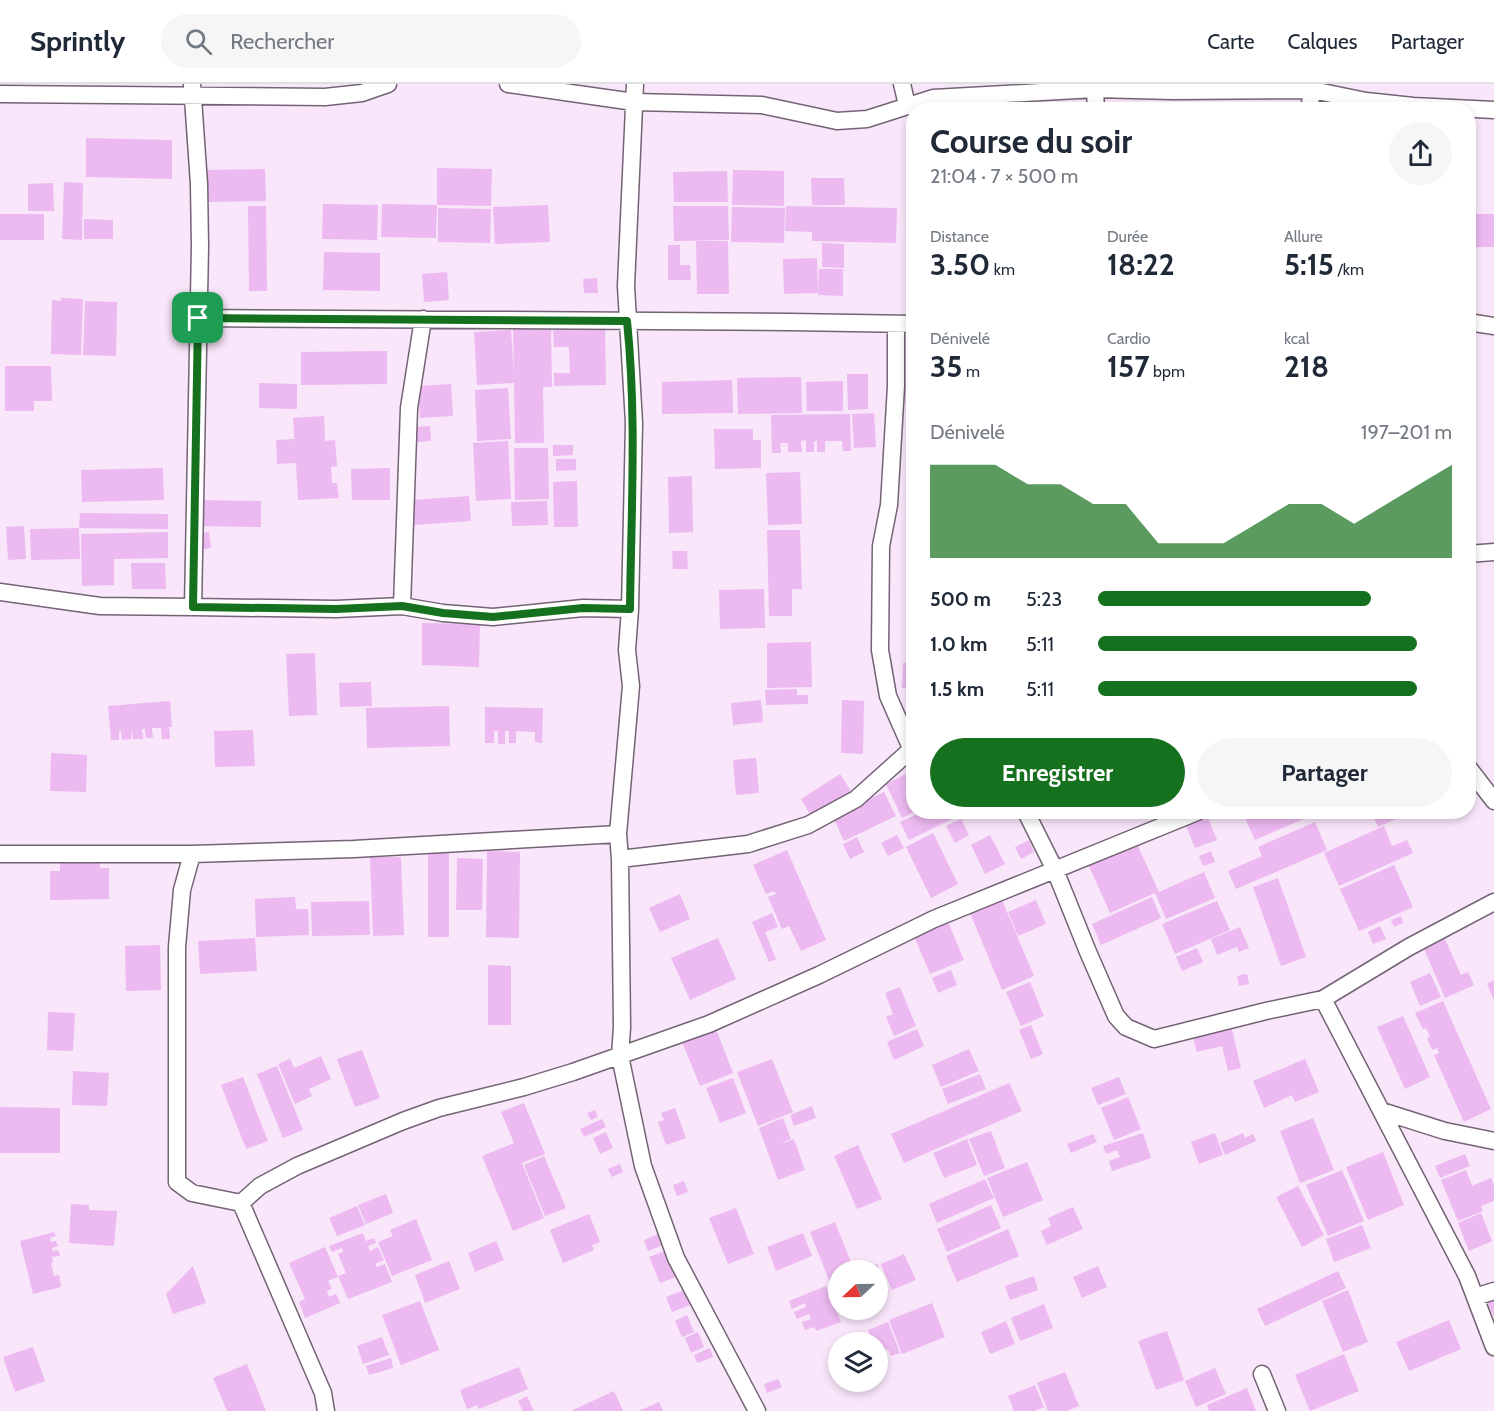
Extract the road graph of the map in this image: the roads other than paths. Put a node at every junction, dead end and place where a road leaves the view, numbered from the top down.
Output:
1 (388, 84) edge
2 (508, 84) edge
3 (635, 84) edge
4 (902, 84) edge
5 (1312, 87) edge
6 (192, 89) edge
7 (1095, 89) junction
8 (0, 93) edge
9 (634, 102) junction
10 (906, 102) edge
11 (918, 102) edge
12 (1096, 102) edge
13 (1310, 102) edge
14 (1377, 102) edge
15 (906, 105) edge
16 (1476, 109) edge
17 (1494, 110) edge
18 (198, 318) junction
19 (423, 319) junction
20 (627, 321) junction
21 (1476, 323) edge
22 (896, 324) junction
23 (906, 324) edge
24 (1494, 326) edge
25 (1494, 552) edge
26 (1476, 553) edge
27 (0, 592) edge
28 (402, 606) junction
29 (193, 607) junction
30 (630, 609) junction
31 (906, 735) edge
32 (906, 753) edge
33 (1476, 777) edge
34 (1494, 801) edge
35 (1030, 819) edge
36 (1180, 819) edge
37 (618, 834) junction
38 (0, 854) edge
39 (192, 854) junction
40 (620, 859) junction
41 (1055, 870) junction
42 (1494, 902) edge
43 (1323, 999) junction
44 (620, 1056) junction
45 (1382, 1111) junction
46 (1494, 1141) edge
47 (241, 1203) junction
48 (1494, 1291) edge
49 (1475, 1297) junction
50 (1494, 1347) edge
51 (1262, 1374) dead end
52 (326, 1411) edge
53 (757, 1411) edge
54 (1277, 1411) edge

1 - 6 street
2 - 9 street
3 - 9 street
4 - 10 street
5 - 7 street
5 - 13 street
5 - 14 street
6 - 8 street
6 - 18 street
7 - 11 street
7 - 12 street
9 - 15 street
9 - 20 street
16 - 17 street
18 - 19 street
18 - 29 street
19 - 20 street
19 - 28 street
20 - 22 street
20 - 30 street
21 - 24 street
22 - 23 street
22 - 31 street
25 - 26 street
27 - 29 street
28 - 29 street
28 - 30 street
30 - 37 street
32 - 40 street
33 - 34 street
35 - 41 street
36 - 41 street
37 - 39 street
37 - 40 street
38 - 39 street
39 - 47 street
40 - 44 street
41 - 43 street
41 - 44 street
42 - 43 street
43 - 45 street
44 - 47 street
44 - 53 street
45 - 46 street
45 - 49 street
47 - 52 street
48 - 49 street
49 - 50 street
51 - 54 street

